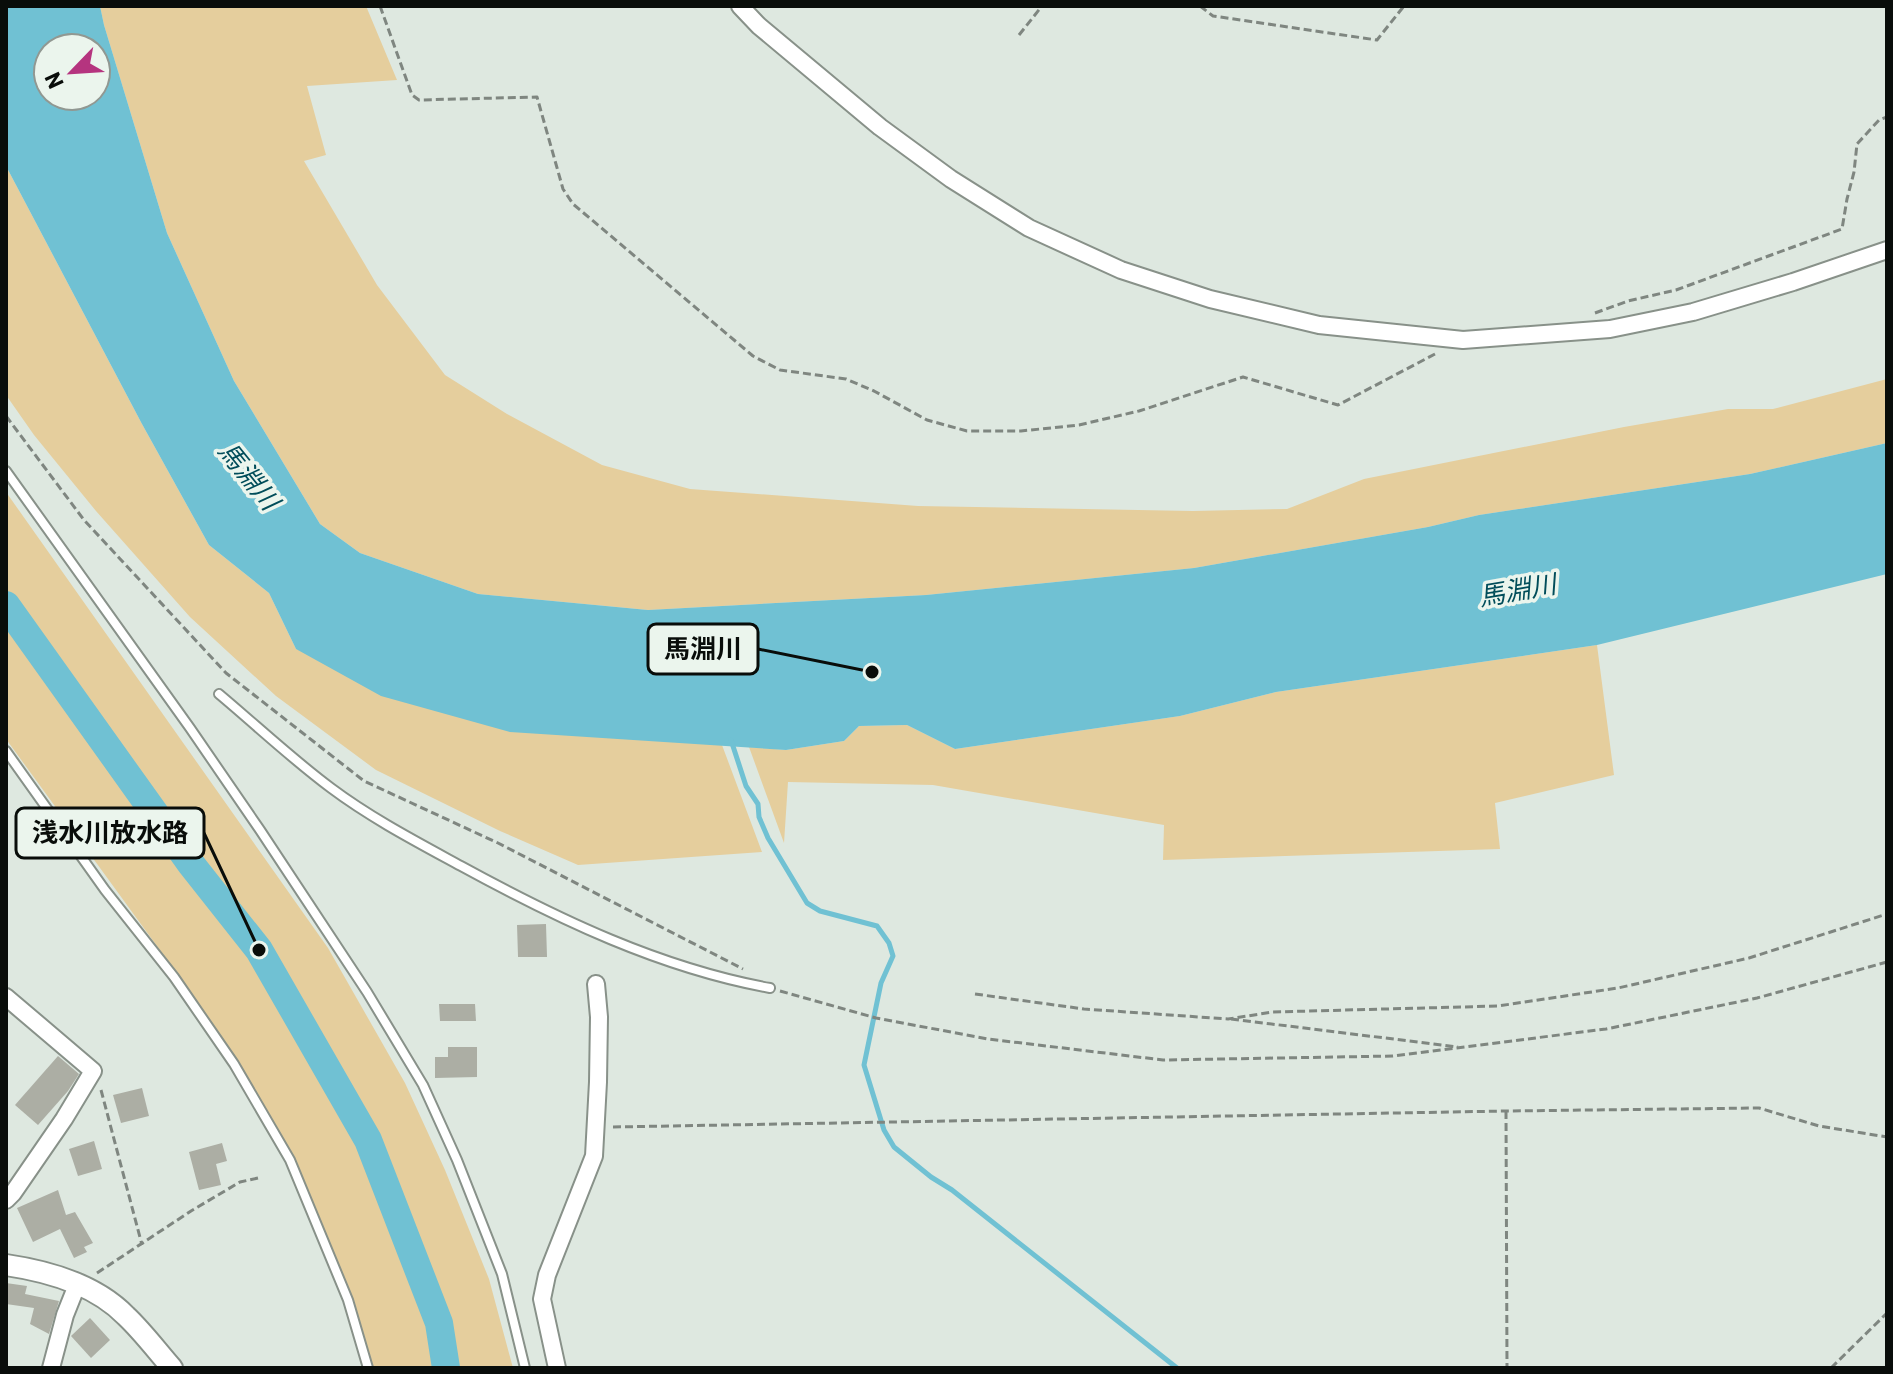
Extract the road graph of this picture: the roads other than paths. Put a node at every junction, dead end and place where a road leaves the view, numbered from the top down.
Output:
1 (740, 6) edge
2 (1887, 250) edge
3 (6, 471) edge
4 (219, 694) dead end
5 (6, 751) edge
6 (596, 984) dead end
7 (770, 988) road end
8 (6, 997) edge
9 (6, 1200) edge
10 (6, 1265) edge
11 (80, 1286) junction
12 (51, 1368) edge
13 (172, 1368) edge
14 (368, 1368) edge
15 (525, 1368) edge
16 (557, 1368) edge

1 - 2 street
3 - 15 lane
4 - 7 lane
5 - 14 lane
6 - 16 street
8 - 9 street
10 - 11 street
11 - 12 street
11 - 13 street

